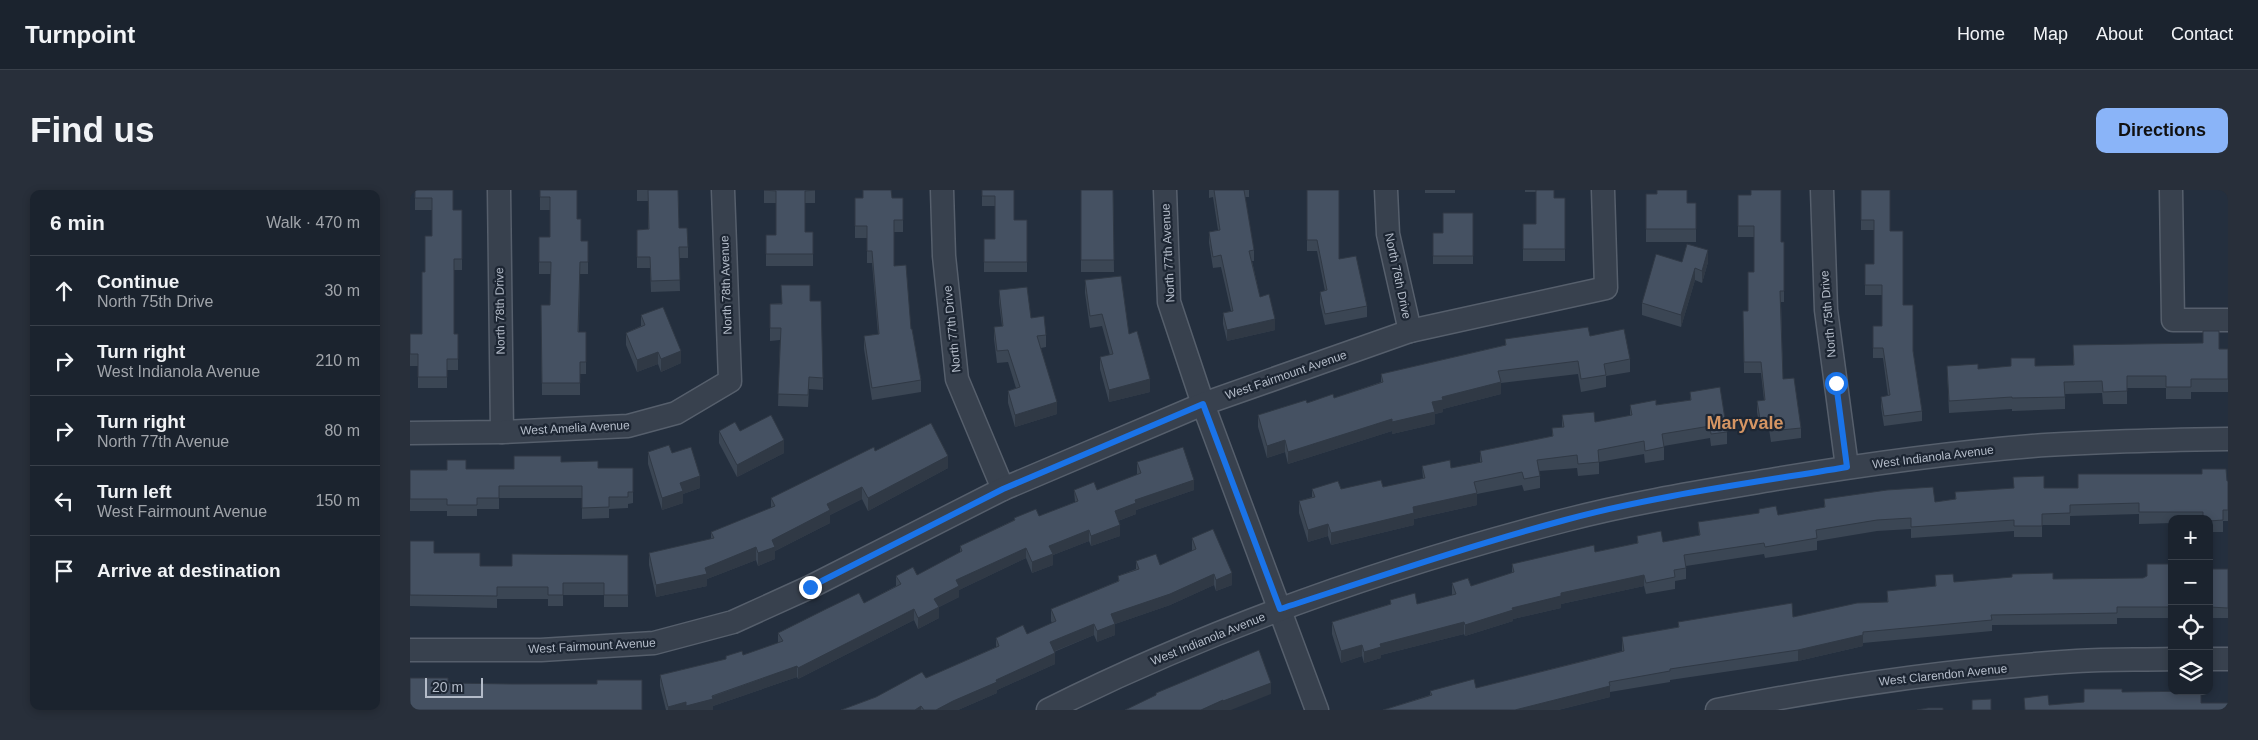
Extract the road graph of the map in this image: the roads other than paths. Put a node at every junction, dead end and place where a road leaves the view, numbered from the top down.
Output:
1 (499, 190) edge
2 (723, 190) edge
3 (942, 190) edge
4 (1165, 190) edge
5 (1386, 190) edge
6 (1603, 190) edge
7 (1822, 190) edge
8 (2172, 190) edge
9 (2228, 320) edge
10 (1410, 331) junction
11 (730, 381) joint
12 (1203, 404) junction
13 (410, 432) edge
14 (502, 432) junction
15 (2228, 439) edge
16 (1847, 467) junction
17 (1003, 489) junction
18 (1280, 609) junction
19 (410, 650) edge
20 (2168, 659) edge
21 (2213, 659) edge
22 (2228, 659) edge
23 (1048, 710) edge
24 (1317, 710) edge
25 (1717, 710) edge

1 - 14 street, North 78th Drive
2 - 11 street, North 78th Avenue
3 - 17 street, North 77th Drive
4 - 12 street, North 77th Avenue
5 - 10 street, North 76th Drive
6 - 10 street, West Fairmount Avenue
7 - 16 street, North 75th Drive
8 - 9 street
10 - 12 street, West Fairmount Avenue
11 - 14 street, West Amelia Avenue
12 - 17 street, West Fairmount Avenue
12 - 18 street, North 77th Avenue
13 - 14 street, West Amelia Avenue
15 - 16 street, West Indianola Avenue
16 - 18 street, West Indianola Avenue
17 - 19 street, West Fairmount Avenue
18 - 23 street, West Indianola Avenue
18 - 24 street, North 77th Avenue
20 - 25 street, West Clarendon Avenue
21 - 22 street

